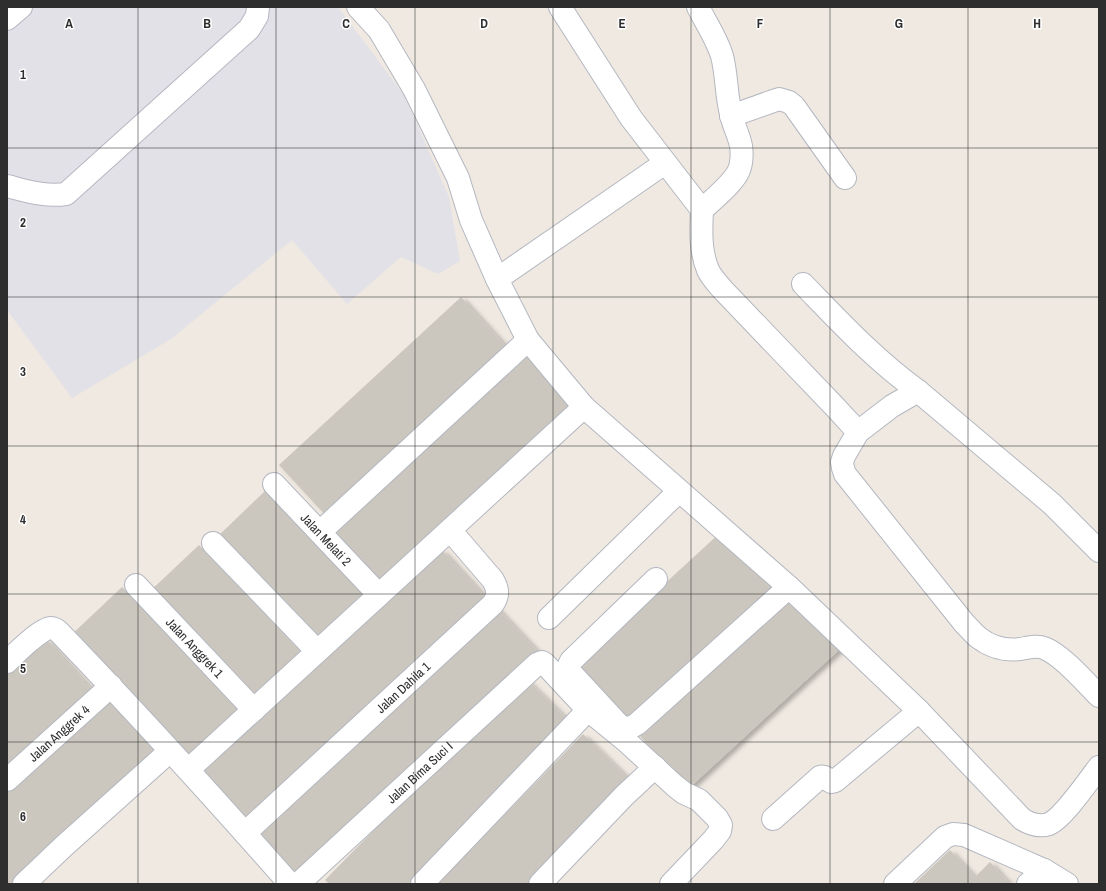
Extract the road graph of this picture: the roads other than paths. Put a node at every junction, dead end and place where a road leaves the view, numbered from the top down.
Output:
1 (21, 7) edge
2 (258, 7) edge
3 (358, 7) edge
4 (560, 7) edge
5 (698, 7) edge
6 (7, 19) edge
7 (731, 116) junction
8 (665, 163) junction
9 (845, 178) dead end
10 (7, 186) edge
11 (702, 210) junction
12 (497, 279) junction
13 (803, 284) dead end
14 (528, 340) junction
15 (918, 391) junction
16 (584, 407) junction
17 (858, 432) junction
18 (274, 484) dead end
19 (679, 491) junction
20 (450, 530) junction
21 (320, 532) junction
22 (214, 543) dead end
23 (1099, 551) edge
24 (656, 579) dead end
25 (136, 585) dead end
26 (789, 587) junction
27 (379, 595) junction
28 (549, 618) dead end
29 (318, 651) junction
30 (7, 662) edge
31 (111, 686) junction
32 (1099, 696) edge
33 (254, 710) junction
34 (588, 710) junction
35 (919, 711) junction
36 (170, 751) junction
37 (655, 766) junction
38 (1099, 767) edge
39 (188, 770) junction
40 (7, 780) edge
41 (773, 818) dead end
42 (245, 833) junction
43 (1036, 877) edge
44 (24, 884) edge
45 (290, 884) edge
46 (298, 884) edge
47 (422, 884) edge
48 (540, 884) edge
49 (671, 884) edge
50 (895, 884) edge
51 (1067, 884) edge

1 - 6 street
2 - 10 street
3 - 12 street
4 - 8 street
5 - 7 street
7 - 9 street
7 - 11 street
8 - 11 street
8 - 12 street
11 - 17 street
12 - 14 street
13 - 15 street
14 - 16 street
14 - 21 street
15 - 17 street
15 - 23 street
16 - 19 street
16 - 20 street
17 - 32 street
18 - 21 street, Jalan Melati 2
19 - 26 street
19 - 28 street
20 - 27 street
20 - 42 street, Jalan Dahila 1
21 - 27 street, Jalan Melati 2
22 - 29 street
24 - 26 street
25 - 33 street, Jalan Anggrek 1
26 - 35 street
27 - 29 street
29 - 33 street
30 - 31 street
31 - 36 street
31 - 40 street, Jalan Anggrek 4
33 - 39 street
34 - 37 street
34 - 46 street, Jalan Bima Suci I
34 - 47 street
35 - 38 street
35 - 41 street
36 - 39 street
36 - 44 street
37 - 48 street
37 - 49 street
39 - 42 street
42 - 45 street
43 - 50 street
43 - 51 street

